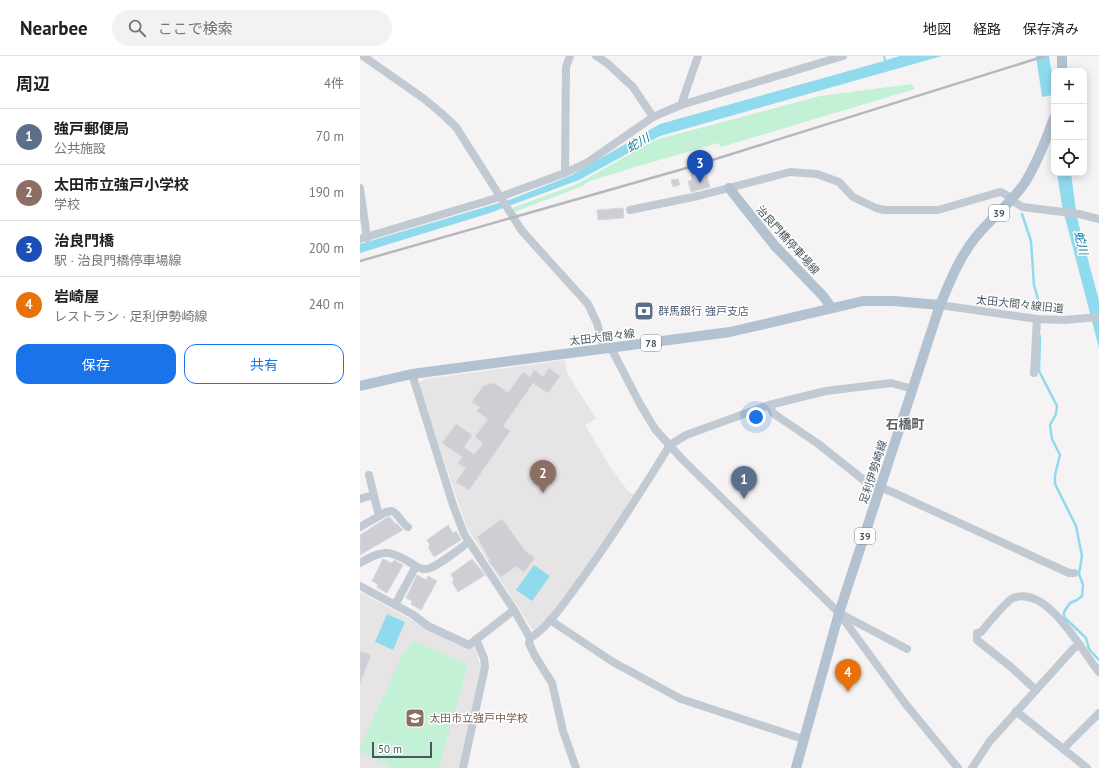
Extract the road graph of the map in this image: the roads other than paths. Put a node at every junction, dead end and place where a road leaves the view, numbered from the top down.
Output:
1 (363, 56) edge
2 (570, 56) edge
3 (596, 56) edge
4 (698, 56) edge
5 (843, 56) edge
6 (1062, 56) edge
7 (1062, 68) edge
8 (681, 105) junction
9 (653, 117) junction
10 (1051, 125) edge
11 (565, 173) junction
12 (360, 188) edge
13 (729, 188) junction
14 (501, 198) junction
15 (1011, 201) junction
16 (630, 210) dead end
17 (1099, 219) edge
18 (363, 238) edge
19 (940, 305) junction
20 (831, 307) junction
21 (1099, 317) edge
22 (1037, 318) junction
23 (608, 348) junction
24 (1034, 373) dead end
25 (412, 374) junction
26 (360, 386) edge
27 (913, 389) junction
28 (768, 405) junction
29 (670, 445) junction
30 (369, 475) dead end
31 (882, 488) junction
32 (374, 494) junction
33 (360, 499) edge
34 (379, 516) junction
35 (360, 527) edge
36 (408, 527) dead end
37 (469, 542) junction
38 (360, 563) edge
39 (416, 566) junction
40 (1074, 573) dead end
41 (360, 586) edge
42 (395, 606) junction
43 (514, 610) junction
44 (839, 613) junction
45 (550, 620) junction
46 (530, 638) junction
47 (476, 639) junction
48 (1080, 644) junction
49 (907, 649) dead end
50 (1099, 672) edge
51 (1036, 690) junction
52 (1016, 711) junction
53 (1099, 713) edge
54 (804, 739) junction
55 (1063, 749) junction
56 (463, 768) edge
57 (576, 768) edge
58 (796, 768) edge
59 (958, 768) edge
60 (972, 768) edge
61 (1087, 768) edge

1 - 14 street
2 - 11 street
3 - 9 street
4 - 8 street
5 - 8 street
6 - 7 main road
8 - 9 street
9 - 11 street
10 - 15 main road, 足利伊勢崎線 / 39
11 - 14 street
12 - 18 street
13 - 15 street
13 - 16 street
13 - 20 main road, 治良門橋停車場線
14 - 18 street
14 - 23 street
15 - 17 street
15 - 19 main road, 足利伊勢崎線 / 39
19 - 20 main road, 太田大間々線 / 78
19 - 22 street, 太田大間々線旧道
19 - 27 main road, 足利伊勢崎線 / 39
20 - 23 main road, 太田大間々線 / 78
21 - 22 street, 太田大間々線旧道
22 - 24 street
23 - 25 main road, 太田大間々線 / 78
23 - 29 street
25 - 26 main road, 太田大間々線 / 78
25 - 37 street
27 - 28 street
27 - 31 main road, 足利伊勢崎線 / 39
28 - 29 street
28 - 31 street
29 - 44 street
29 - 45 street
30 - 32 street
31 - 40 street
31 - 44 main road, 足利伊勢崎線 / 39
32 - 33 street
32 - 34 street
34 - 35 street
34 - 36 street
37 - 39 street
37 - 43 street
38 - 39 street
39 - 42 street
41 - 42 street
42 - 47 street
43 - 46 street
43 - 47 street
44 - 49 street
44 - 54 main road, 足利伊勢崎線 / 39
44 - 59 street
45 - 46 street
45 - 54 street
46 - 57 street
47 - 56 street
48 - 50 street
48 - 51 street
48 - 51 street
51 - 52 street
52 - 55 street
52 - 60 street
53 - 55 street
54 - 58 main road, 足利伊勢崎線 / 39
55 - 61 street

